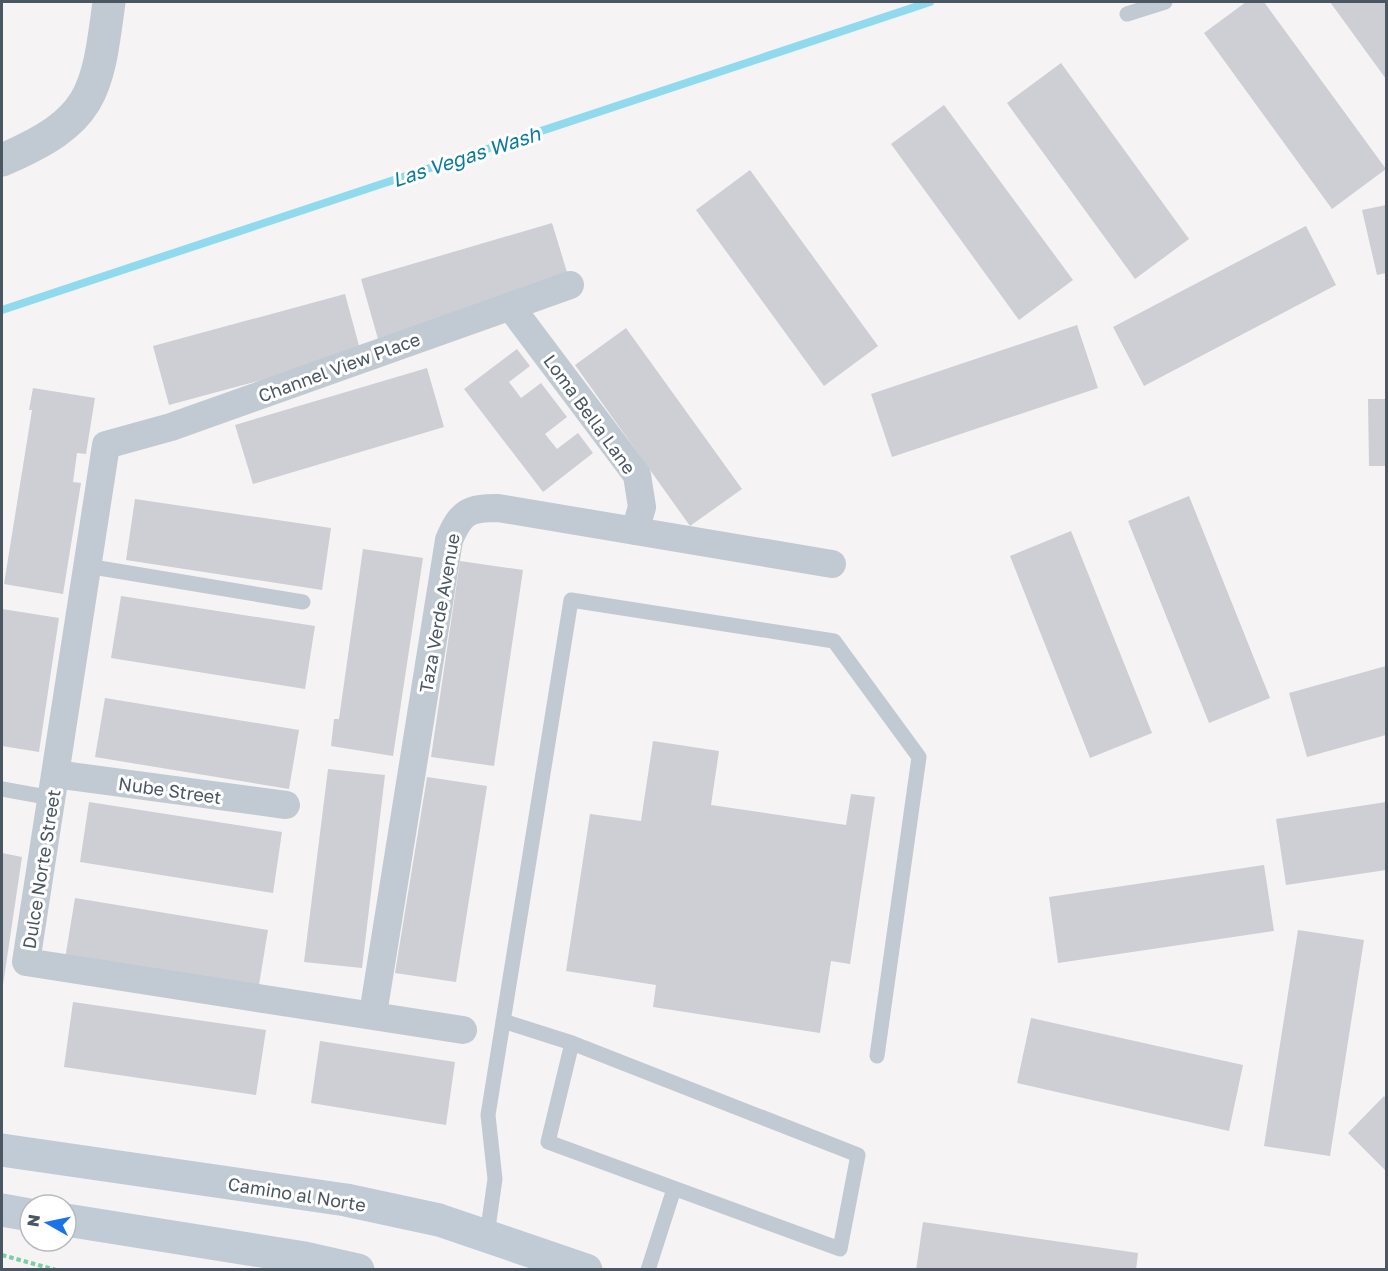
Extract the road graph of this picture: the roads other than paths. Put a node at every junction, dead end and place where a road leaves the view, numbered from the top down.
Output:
1 (109, 2) edge
2 (1165, 2) edge
3 (1127, 14) dead end
4 (2, 160) edge
5 (570, 285) dead end
6 (510, 306) junction
7 (106, 446) joint
8 (635, 531) junction
9 (832, 564) dead end
10 (87, 566) junction
11 (303, 602) dead end
12 (54, 786) junction
13 (2, 789) edge
14 (286, 805) dead end
15 (373, 1014) junction
16 (503, 1021) junction
17 (464, 1030) dead end
18 (572, 1043) junction
19 (877, 1056) dead end
20 (2, 1150) edge
21 (674, 1189) junction
22 (2, 1210) edge
23 (18, 1213) edge
24 (78, 1222) edge
25 (487, 1235) junction
26 (358, 1269) edge
27 (586, 1269) edge
28 (648, 1269) edge

1 - 4 street
2 - 3 lane
5 - 6 street, Channel View Place
6 - 7 street, Channel View Place
6 - 8 street, Loma Bella Lane
7 - 10 street, Dulce Norte Street
8 - 9 street, Taza Verde Avenue
8 - 15 street, Taza Verde Avenue
10 - 11 lane
10 - 12 street, Dulce Norte Street
12 - 13 lane
12 - 14 street, Nube Street
12 - 15 street, Dulce Norte Street
15 - 17 street, Dulce Norte Street
16 - 18 lane
16 - 19 lane
16 - 25 lane
18 - 21 lane
18 - 21 lane
20 - 25 main road, Camino al Norte
21 - 28 lane
22 - 23 main road
24 - 26 main road
25 - 27 main road, Camino al Norte

